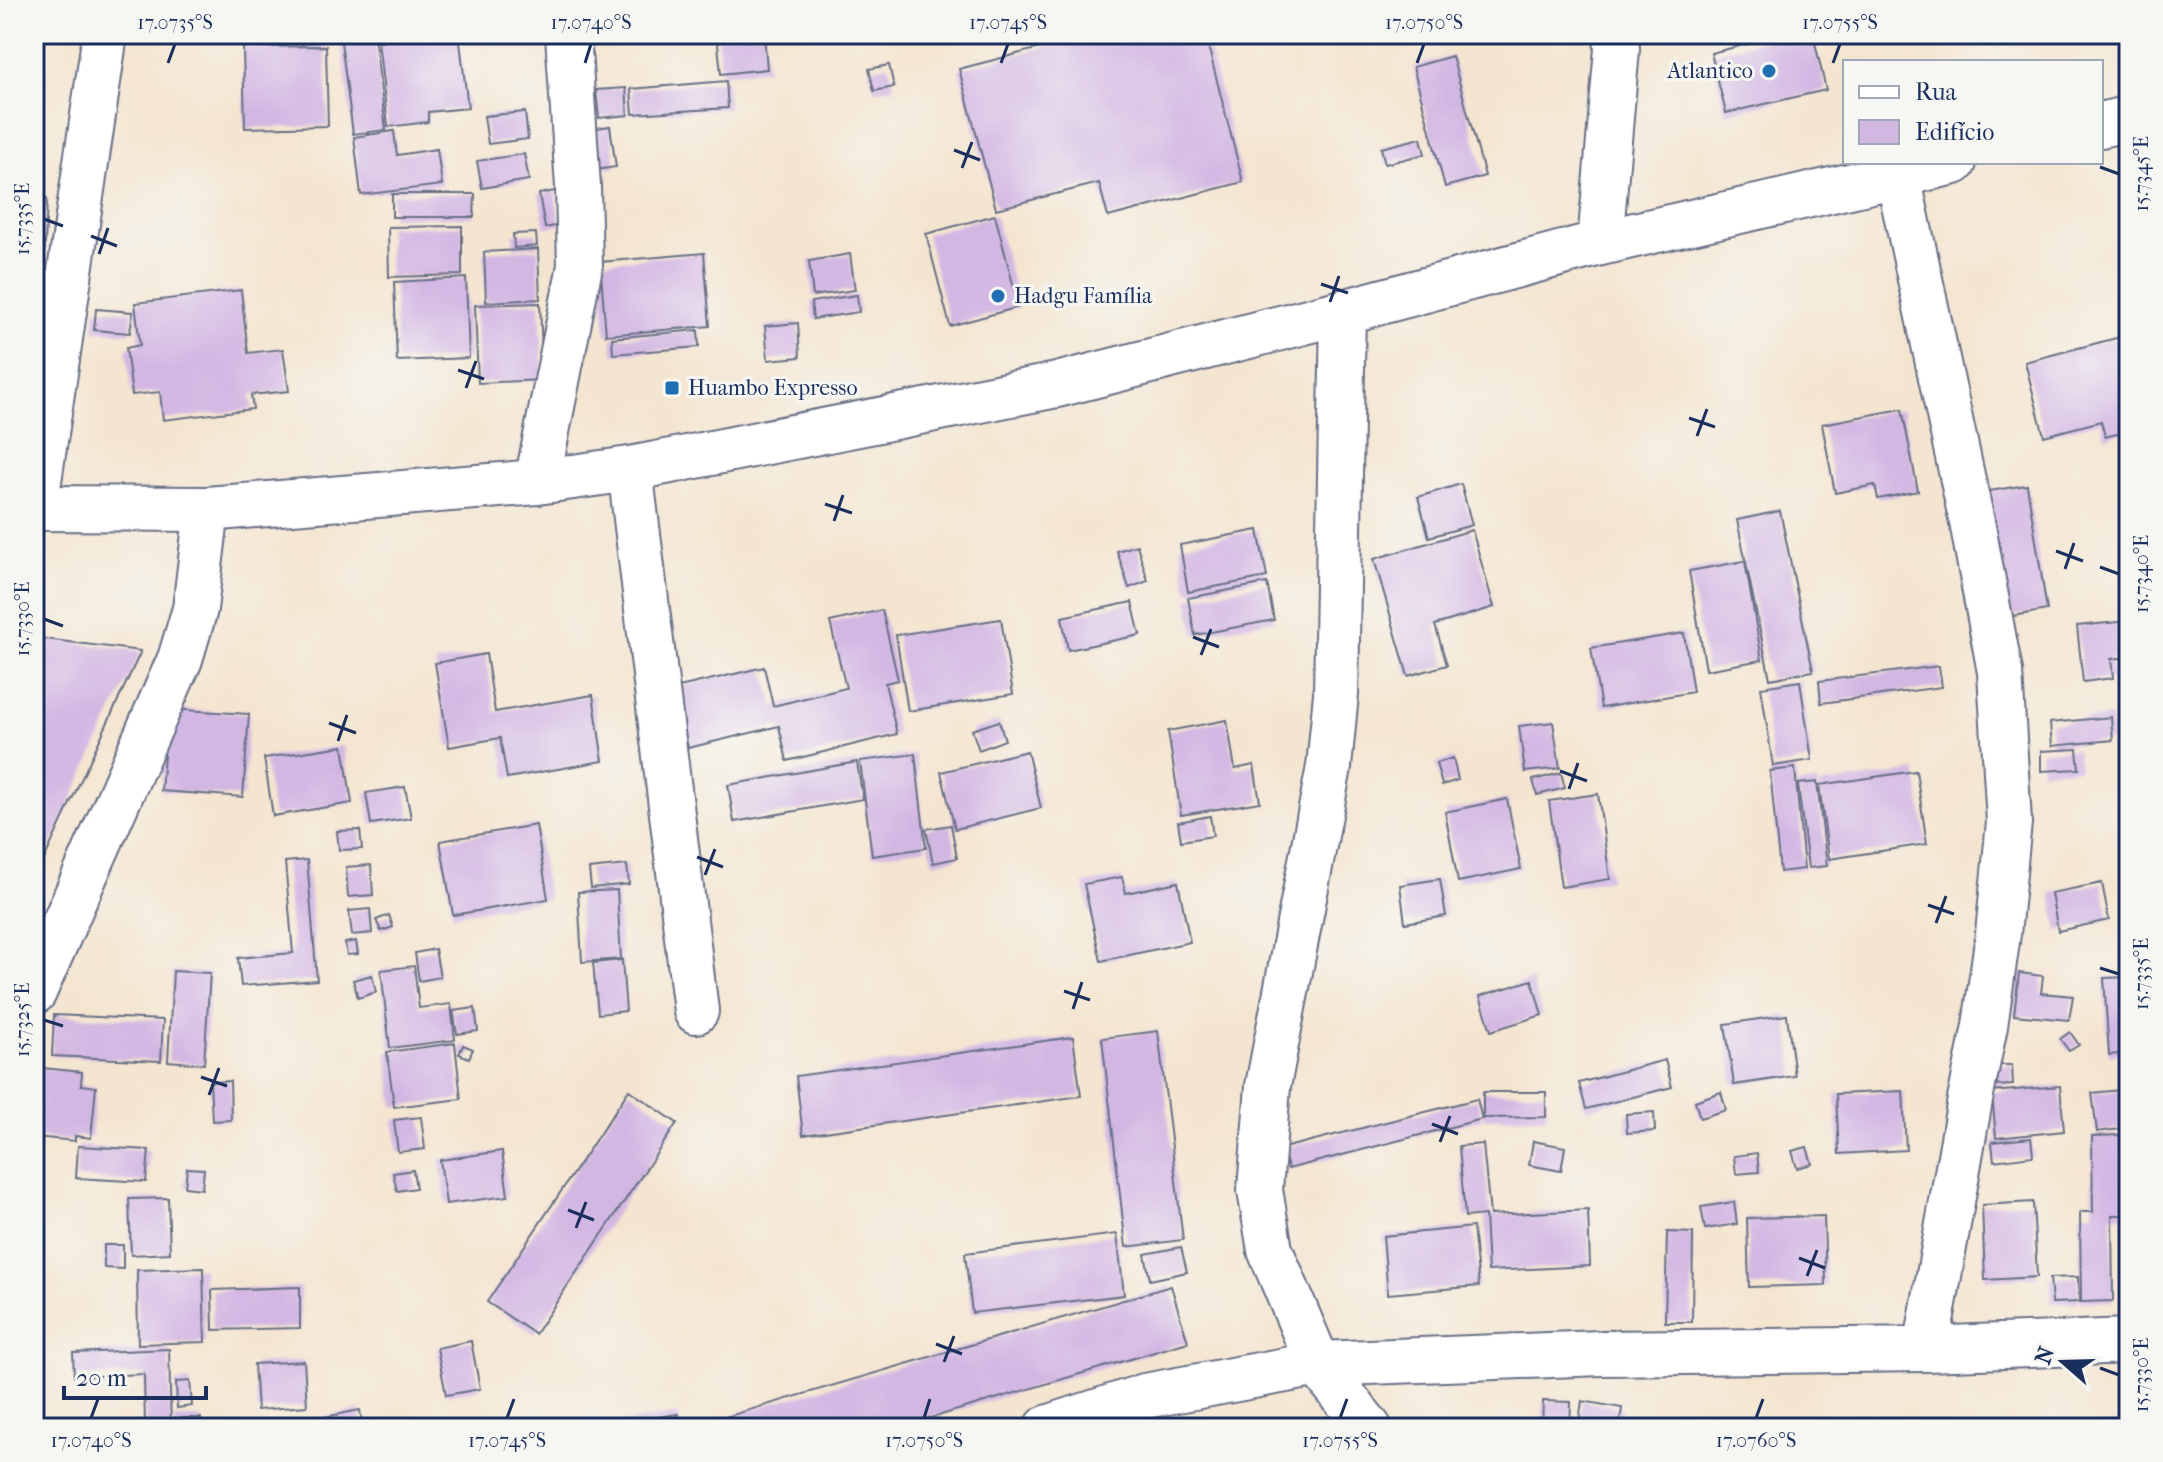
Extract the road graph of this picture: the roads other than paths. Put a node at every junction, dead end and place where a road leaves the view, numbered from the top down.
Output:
1 (105, 34) edge
2 (568, 34) edge
3 (1616, 34) edge
4 (2129, 118) edge
5 (2103, 124) edge
6 (1946, 164) edge
7 (1898, 176) junction
8 (1600, 243) junction
9 (1343, 312) junction
10 (630, 469) junction
11 (537, 482) junction
12 (34, 508) edge
13 (207, 509) junction
14 (34, 992) edge
15 (696, 1011) dead end
16 (2129, 1341) edge
17 (1926, 1349) junction
18 (1318, 1364) junction
19 (1047, 1428) edge
20 (1369, 1428) edge

1 - 12 street
2 - 11 street
3 - 8 street
4 - 5 street
6 - 7 street
7 - 8 street
7 - 17 street
8 - 9 street
9 - 10 street
9 - 18 street
10 - 11 street
10 - 15 street
11 - 13 street
12 - 13 street
13 - 14 street
16 - 17 street
17 - 18 street
18 - 19 street
18 - 20 street

